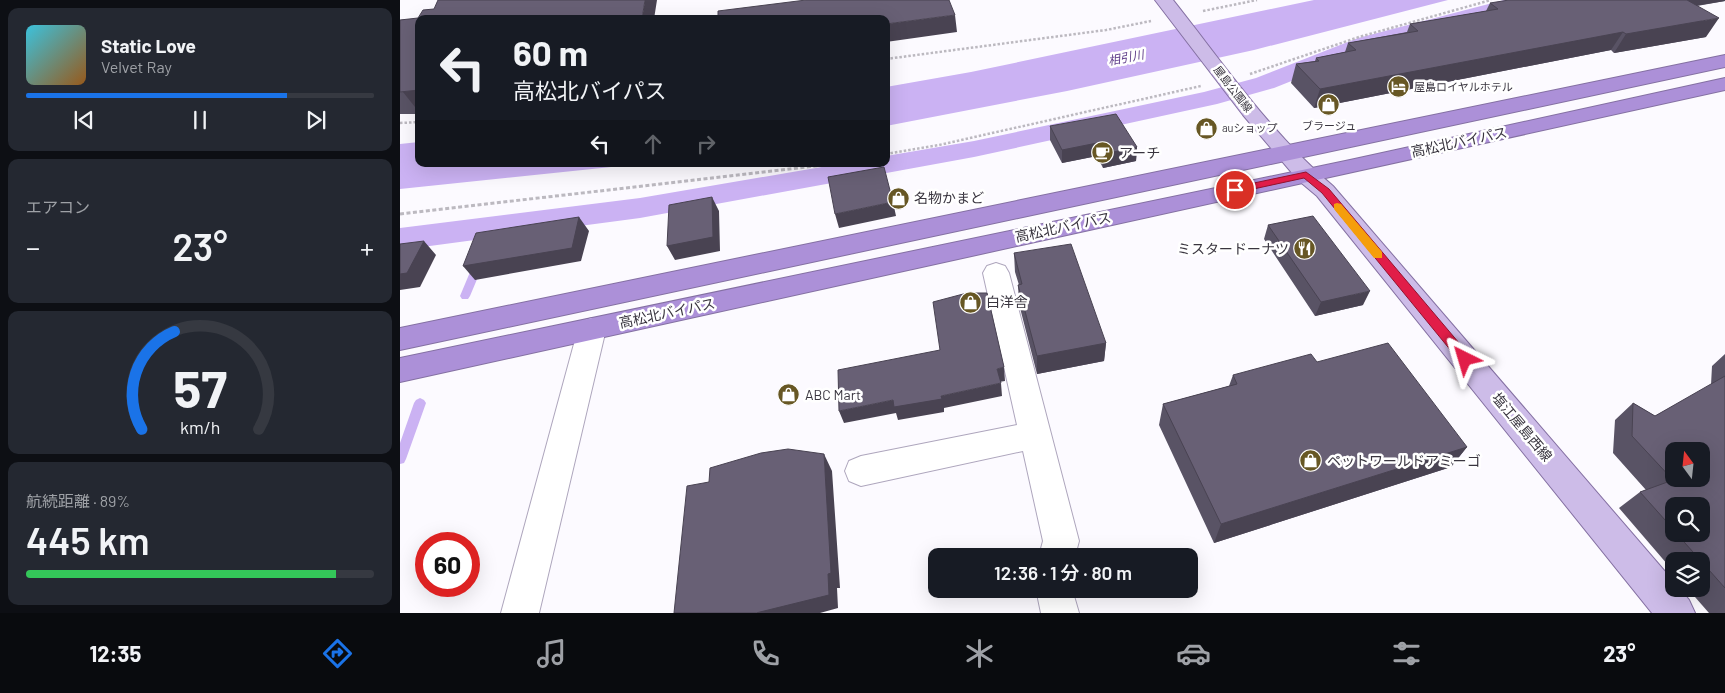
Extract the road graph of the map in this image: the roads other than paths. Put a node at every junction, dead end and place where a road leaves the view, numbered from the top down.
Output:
1 (1164, 0) edge
2 (1725, 62) edge
3 (1725, 84) edge
4 (1297, 164) junction
5 (996, 273) dead end
6 (592, 329) junction
7 (400, 339) edge
8 (400, 370) edge
9 (1035, 435) junction
10 (861, 471) dead end
11 (1059, 548) edge
12 (1056, 598) edge
13 (520, 613) edge
14 (1060, 613) edge
15 (1676, 613) edge

1 - 4 main road, 屋島公園線
2 - 4 highway, 高松北バイパス
3 - 4 highway, 高松北バイパス
4 - 6 highway, 高松北バイパス
4 - 7 highway, 高松北バイパス
4 - 15 main road, 塩江屋島西線
5 - 9 street
6 - 8 highway, 高松北バイパス
6 - 13 street
9 - 10 street
9 - 11 street
12 - 14 street

